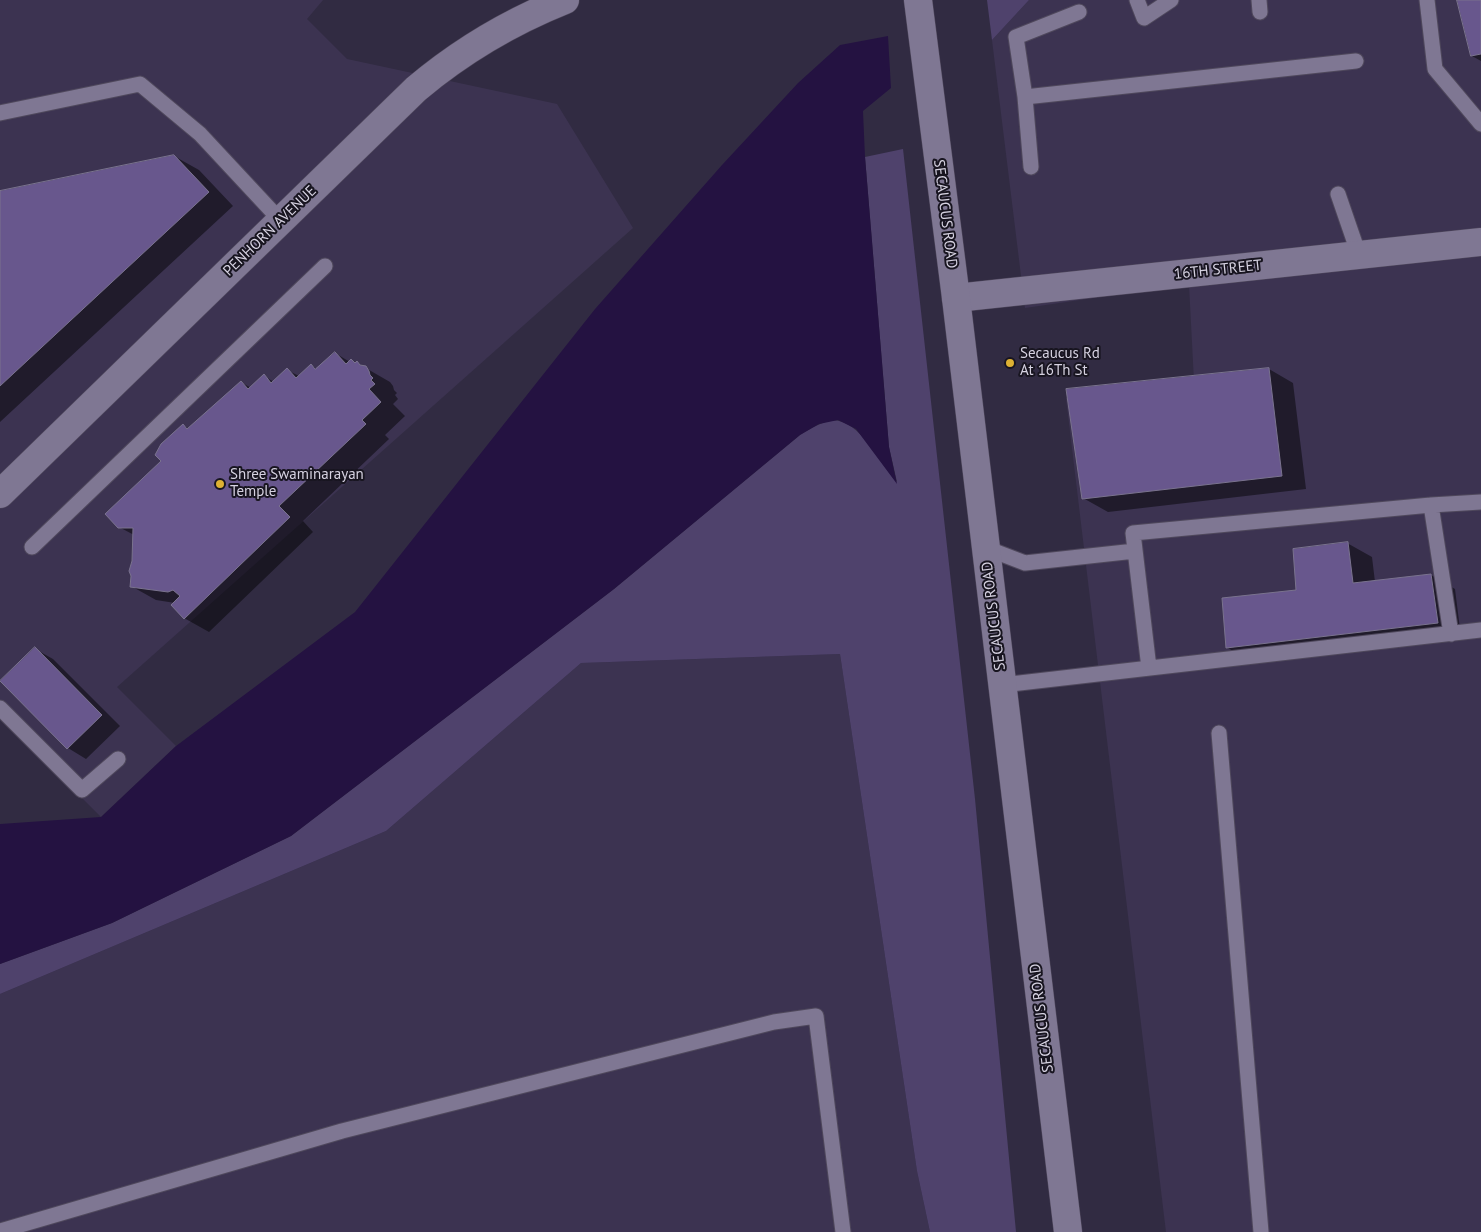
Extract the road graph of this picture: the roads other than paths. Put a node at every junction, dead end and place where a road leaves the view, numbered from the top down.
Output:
1 (565, 0) edge
2 (918, 0) edge
3 (1137, 0) edge
4 (1171, 0) edge
5 (1427, 0) edge
6 (1080, 12) dead end
7 (1356, 61) dead end
8 (1025, 98) junction
9 (0, 113) edge
10 (1481, 124) edge
11 (1031, 167) dead end
12 (1338, 194) dead end
13 (280, 221) junction
14 (1481, 242) edge
15 (1359, 255) junction
16 (325, 266) dead end
17 (956, 298) junction
18 (0, 494) edge
19 (1481, 502) edge
20 (1431, 505) junction
21 (32, 547) dead end
22 (986, 548) junction
23 (1135, 551) junction
24 (1481, 630) edge
25 (1451, 634) junction
26 (1149, 668) junction
27 (1002, 685) junction
28 (0, 708) edge
29 (1218, 733) dead end
30 (118, 759) dead end
31 (0, 1231) edge
32 (843, 1232) edge
33 (1068, 1232) edge
34 (1261, 1232) edge

1 - 13 street, PENHORN AVENUE
2 - 17 street, SECAUCUS ROAD
3 - 4 lane
5 - 10 lane
6 - 8 lane
7 - 8 lane
8 - 11 lane
9 - 13 lane
12 - 15 lane
13 - 18 street, PENHORN AVENUE
14 - 15 street, 16TH STREET
15 - 17 street, 16TH STREET
16 - 21 lane
17 - 22 street, SECAUCUS ROAD
19 - 20 lane
20 - 23 lane
20 - 25 lane
22 - 23 lane
22 - 27 street, SECAUCUS ROAD
23 - 26 lane
24 - 25 lane
25 - 26 lane
26 - 27 lane
27 - 33 street, SECAUCUS ROAD
28 - 30 lane
29 - 34 lane
31 - 32 lane

